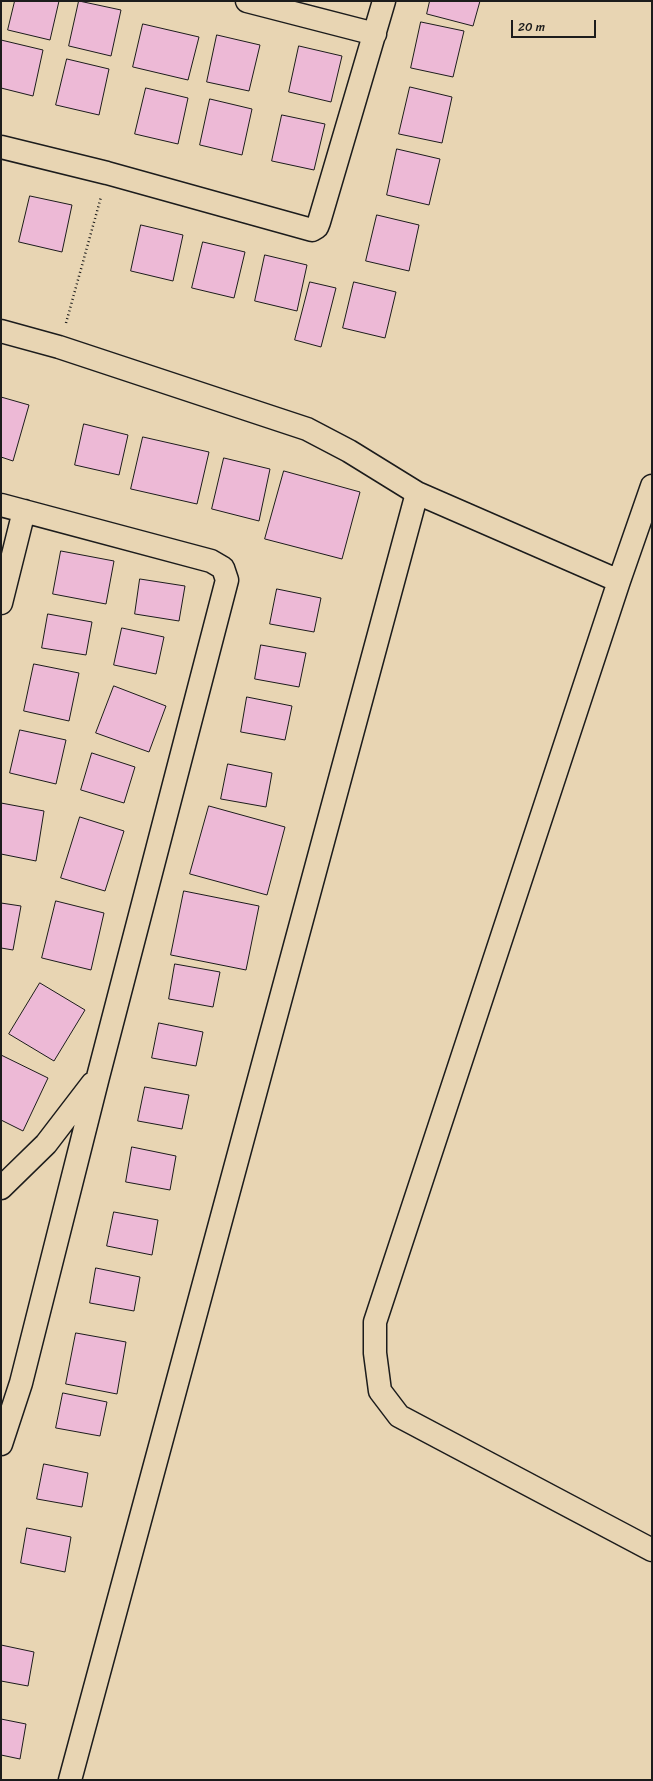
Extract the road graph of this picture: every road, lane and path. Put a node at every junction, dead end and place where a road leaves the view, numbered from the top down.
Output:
1 (247, 1) edge
2 (384, 1) edge
3 (375, 34) junction
4 (1, 147) edge
5 (107, 173) junction
6 (1, 331) edge
7 (59, 347) junction
8 (652, 486) edge
9 (417, 492) junction
10 (1, 505) edge
11 (24, 511) junction
12 (619, 581) junction
13 (1, 603) edge
14 (98, 1077) junction
15 (1, 1188) edge
16 (1, 1444) edge
17 (652, 1550) edge
18 (70, 1780) edge

1 - 3 street
2 - 3 street
3 - 5 street
4 - 5 street
5 - 7 path
6 - 7 street
7 - 9 street
8 - 12 street
9 - 12 street
9 - 18 street
10 - 11 street
11 - 13 street
11 - 14 street
12 - 17 street
14 - 15 street
14 - 16 street

